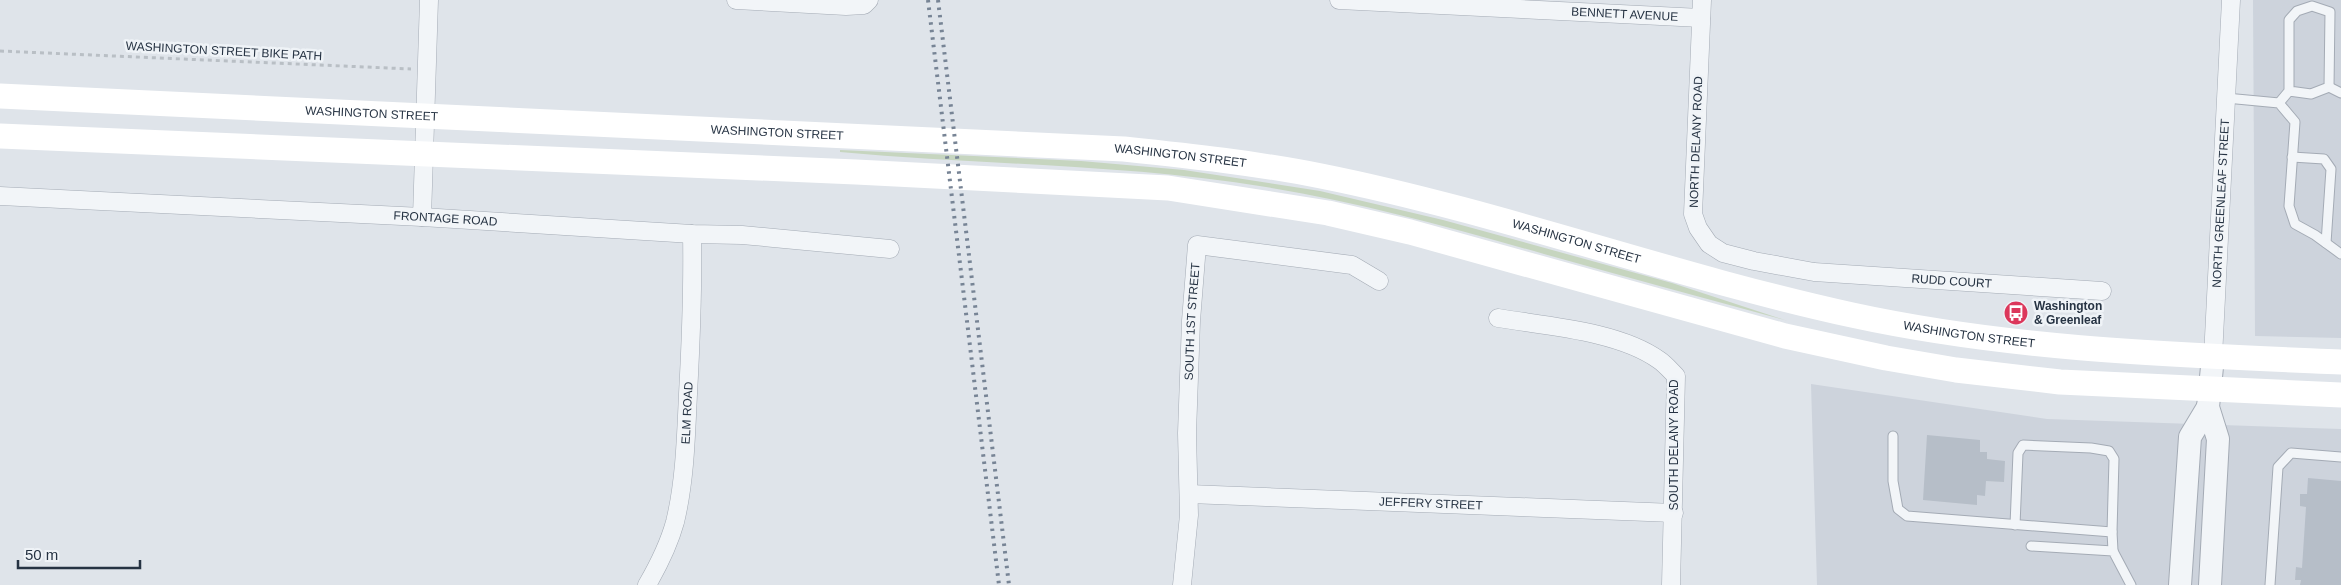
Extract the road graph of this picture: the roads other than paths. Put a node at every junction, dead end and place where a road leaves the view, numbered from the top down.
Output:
1 (429, 0) edge
2 (736, 0) edge
3 (869, 0) edge
4 (1339, 0) edge
5 (1702, 0) edge
6 (2231, 0) edge
7 (1701, 18) junction
8 (2329, 86) junction
9 (2289, 91) junction
10 (2341, 93) edge
11 (0, 96) edge
12 (2226, 98) junction
13 (2279, 103) junction
14 (426, 118) junction
15 (0, 136) edge
16 (425, 153) junction
17 (2292, 157) junction
18 (0, 196) edge
19 (422, 217) junction
20 (692, 234) junction
21 (2326, 243) junction
22 (890, 249) dead end
23 (2341, 254) edge
24 (1801, 269) joint
25 (1379, 281) dead end
26 (2102, 291) dead end
27 (1498, 318) dead end
28 (2213, 357) junction
29 (2341, 362) edge
30 (2341, 395) edge
31 (2209, 398) junction
32 (1893, 436) dead end
33 (2341, 457) edge
34 (1189, 494) junction
35 (1674, 513) junction
36 (2015, 526) junction
37 (2112, 532) junction
38 (2031, 546) dead end
39 (2113, 551) junction
40 (648, 585) edge
41 (1182, 585) edge
42 (1671, 585) edge
43 (2131, 585) edge
44 (2180, 585) edge
45 (2210, 585) edge
46 (2270, 585) edge

1 - 14 street
2 - 3 street
4 - 7 street, BENNETT AVENUE
5 - 7 street, NORTH DELANY ROAD
6 - 12 street, NORTH GREENLEAF STREET
7 - 24 street, NORTH DELANY ROAD
8 - 9 lane
8 - 9 lane
8 - 10 lane
9 - 13 lane
11 - 14 main road, WASHINGTON STREET
12 - 13 lane
12 - 28 street, NORTH GREENLEAF STREET
13 - 17 lane
14 - 16 street
14 - 28 main road, WASHINGTON STREET
15 - 16 main road
16 - 19 street
16 - 31 main road
17 - 21 lane
17 - 21 lane
18 - 19 street, FRONTAGE ROAD
19 - 20 street, FRONTAGE ROAD
20 - 22 street, FRONTAGE ROAD
20 - 40 street, ELM ROAD
21 - 23 lane
24 - 26 street, RUDD COURT
25 - 34 street, SOUTH 1ST STREET
27 - 35 street, SOUTH DELANY ROAD
28 - 29 main road, WASHINGTON STREET
28 - 31 street, NORTH GREENLEAF STREET
30 - 31 main road
31 - 44 street
31 - 45 street
32 - 36 lane
33 - 46 lane
34 - 35 street, JEFFERY STREET
34 - 41 street, SOUTH 1ST STREET
35 - 42 street, SOUTH DELANY ROAD
36 - 37 lane
36 - 37 lane
37 - 39 lane
38 - 39 lane
39 - 43 lane

